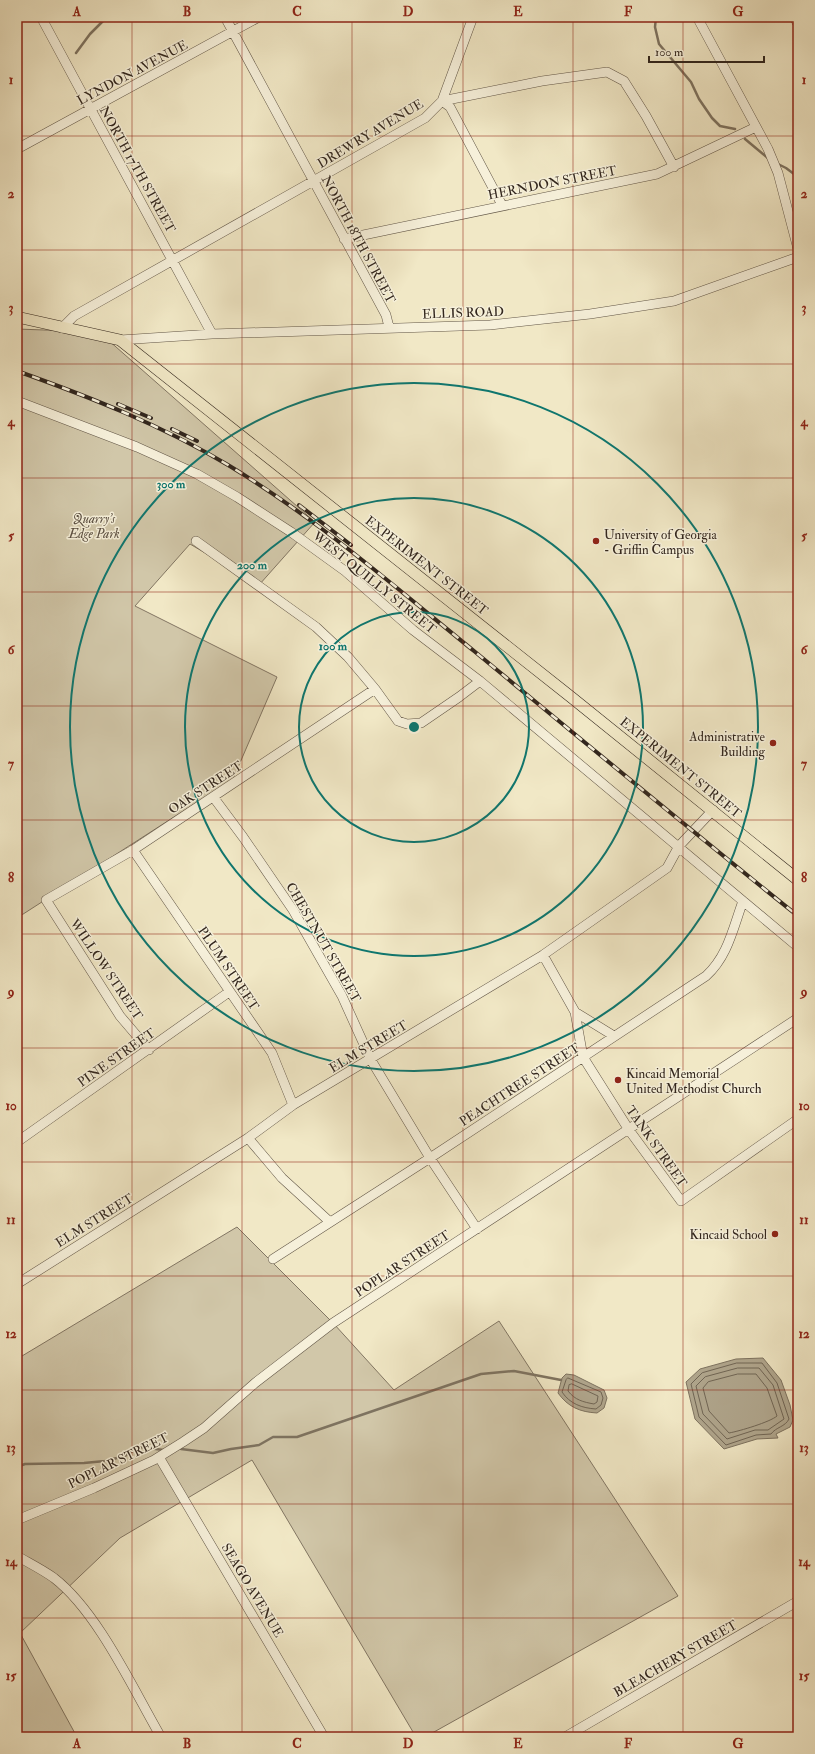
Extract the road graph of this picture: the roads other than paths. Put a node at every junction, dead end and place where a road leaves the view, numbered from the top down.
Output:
1 (41, 17) edge
2 (224, 17) edge
3 (258, 17) edge
4 (473, 17) edge
5 (697, 17) edge
6 (794, 17) edge
7 (798, 24) edge
8 (232, 32) junction
9 (442, 101) junction
10 (91, 109) junction
11 (756, 127) junction
12 (17, 149) edge
13 (674, 167) junction
14 (313, 181) junction
15 (502, 205) junction
16 (344, 239) junction
17 (798, 249) edge
18 (798, 257) edge
19 (173, 260) junction
20 (17, 316) edge
21 (389, 327) junction
22 (62, 328) junction
23 (212, 334) junction
24 (120, 340) junction
25 (17, 401) edge
26 (196, 541) dead end
27 (480, 681) junction
28 (375, 689) junction
29 (214, 798) junction
30 (713, 810) junction
31 (678, 847) junction
32 (133, 850) junction
33 (798, 880) edge
34 (46, 900) joint
35 (743, 901) junction
36 (798, 947) edge
37 (543, 955) junction
38 (229, 992) junction
39 (575, 1012) junction
40 (798, 1018) edge
41 (614, 1036) junction
42 (149, 1050) junction
43 (583, 1057) junction
44 (371, 1060) junction
45 (293, 1106) junction
46 (798, 1118) edge
47 (629, 1130) junction
48 (248, 1138) junction
49 (17, 1142) edge
50 (430, 1158) junction
51 (330, 1222) junction
52 (477, 1229) junction
53 (273, 1259) dead end
54 (17, 1284) edge
55 (159, 1457) junction
56 (17, 1520) edge
57 (17, 1556) edge
58 (798, 1601) edge
59 (161, 1737) edge
60 (324, 1737) edge
61 (566, 1737) edge

1 - 10 street, NORTH 17TH STREET
2 - 8 street, NORTH 18TH STREET
3 - 8 street, LYNDON AVENUE
4 - 9 street
5 - 11 street
6 - 7 street
8 - 10 street, LYNDON AVENUE
8 - 14 street, NORTH 18TH STREET
9 - 13 street, DREWRY AVENUE
9 - 14 street, DREWRY AVENUE
9 - 15 street
10 - 12 street, LYNDON AVENUE
10 - 19 street, NORTH 17TH STREET
11 - 13 street, HERNDON STREET
11 - 17 street
13 - 15 street, HERNDON STREET
14 - 16 street, NORTH 18TH STREET
14 - 19 street, DREWRY AVENUE
15 - 16 street, HERNDON STREET
16 - 21 street, NORTH 18TH STREET
18 - 21 street, ELLIS ROAD
19 - 22 street, DREWRY AVENUE
19 - 23 street, NORTH 17TH STREET
20 - 22 main road, EXPERIMENT STREET
21 - 23 street, ELLIS ROAD
22 - 24 main road, EXPERIMENT STREET
23 - 24 street, ELLIS ROAD
24 - 30 main road, EXPERIMENT STREET
25 - 27 street, WEST QUILLY STREET
26 - 28 street
27 - 28 street
27 - 31 street, WEST QUILLY STREET
28 - 29 street, OAK STREET
29 - 32 street, OAK STREET
29 - 44 street, CHESTNUT STREET
30 - 31 street, ELM STREET
30 - 33 main road, EXPERIMENT STREET
31 - 35 street, WEST QUILLY STREET
31 - 37 street, ELM STREET
32 - 34 street, OAK STREET
32 - 38 street, PLUM STREET
34 - 42 street, WILLOW STREET
35 - 36 street, WEST QUILLY STREET
35 - 41 street, PEACHTREE STREET
37 - 39 street, TANK STREET
37 - 44 street, ELM STREET
38 - 42 street, PINE STREET
38 - 45 street, PLUM STREET
39 - 41 street
39 - 43 street, TANK STREET
40 - 47 street, POPLAR STREET
41 - 43 street, PEACHTREE STREET
42 - 49 street, PINE STREET
43 - 47 street, TANK STREET
43 - 50 street, PEACHTREE STREET
44 - 45 street, ELM STREET
44 - 50 street, CHESTNUT STREET
45 - 48 street, ELM STREET
46 - 47 street, TANK STREET
47 - 52 street, POPLAR STREET
48 - 51 street
48 - 54 street, ELM STREET
50 - 51 street, PEACHTREE STREET
50 - 52 street, CHESTNUT STREET
51 - 53 street, PEACHTREE STREET
52 - 55 street, POPLAR STREET
55 - 56 street, POPLAR STREET
55 - 60 street, SEAGO AVENUE
57 - 59 street
58 - 61 street, BLEACHERY STREET

